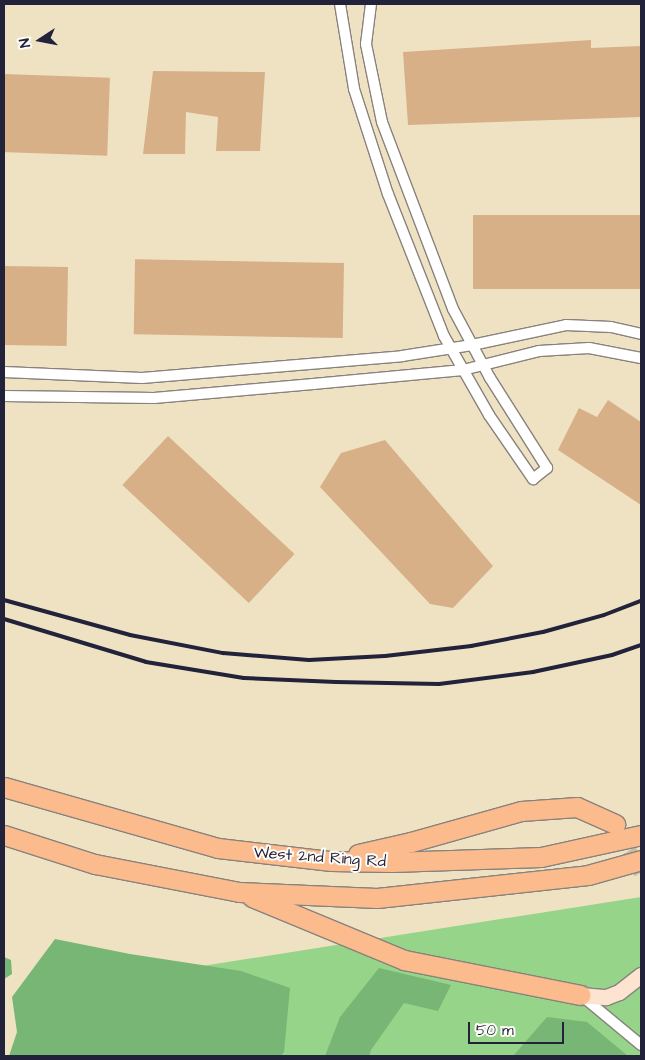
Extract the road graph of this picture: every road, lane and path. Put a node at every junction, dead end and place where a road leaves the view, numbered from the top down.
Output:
1 (340, 4) edge
2 (371, 4) edge
3 (641, 334) edge
4 (472, 345) junction
5 (451, 348) junction
6 (641, 358) edge
7 (484, 366) junction
8 (463, 370) junction
9 (4, 372) edge
10 (4, 396) edge
11 (4, 787) edge
12 (615, 824) tunnel mouth
13 (641, 834) edge
14 (4, 835) edge
15 (4, 847) edge
16 (51, 851) junction
17 (641, 860) edge
18 (331, 861) junction
19 (239, 892) junction
20 (641, 975) edge
21 (581, 995) junction
22 (641, 1045) edge

1 - 5 street
2 - 4 street
3 - 4 street
4 - 5 street
4 - 7 street
5 - 8 street
5 - 9 street
6 - 7 street
7 - 8 street
7 - 8 street
8 - 10 street
11 - 18 highway, West 2nd Ring Rd
12 - 18 highway
13 - 18 highway, West 2nd Ring Rd
14 - 16 highway
15 - 16 highway
16 - 19 highway
17 - 19 highway
19 - 21 highway
20 - 21 main road
21 - 22 street

